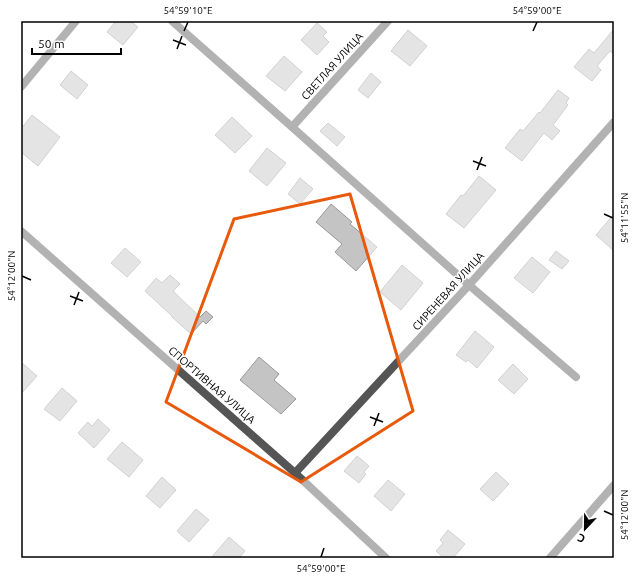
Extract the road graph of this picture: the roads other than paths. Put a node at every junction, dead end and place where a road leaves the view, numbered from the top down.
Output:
1 (76, 21) edge
2 (172, 21) edge
3 (388, 21) edge
4 (21, 86) edge
5 (614, 122) edge
6 (292, 127) junction
7 (21, 231) edge
8 (469, 285) junction
9 (576, 377) dead end
10 (295, 473) junction
11 (614, 485) edge
12 (386, 558) edge
13 (550, 558) edge

1 - 4 street
2 - 6 street
3 - 6 street, СВЕТЛАЯ УЛИЦА
5 - 8 street, СИРЕНЕВАЯ УЛИЦА
6 - 8 street
7 - 10 street, СПОРТИВНАЯ УЛИЦА
8 - 9 street
8 - 10 street, СИРЕНЕВАЯ УЛИЦА
10 - 12 street, СПОРТИВНАЯ УЛИЦА
11 - 13 street

